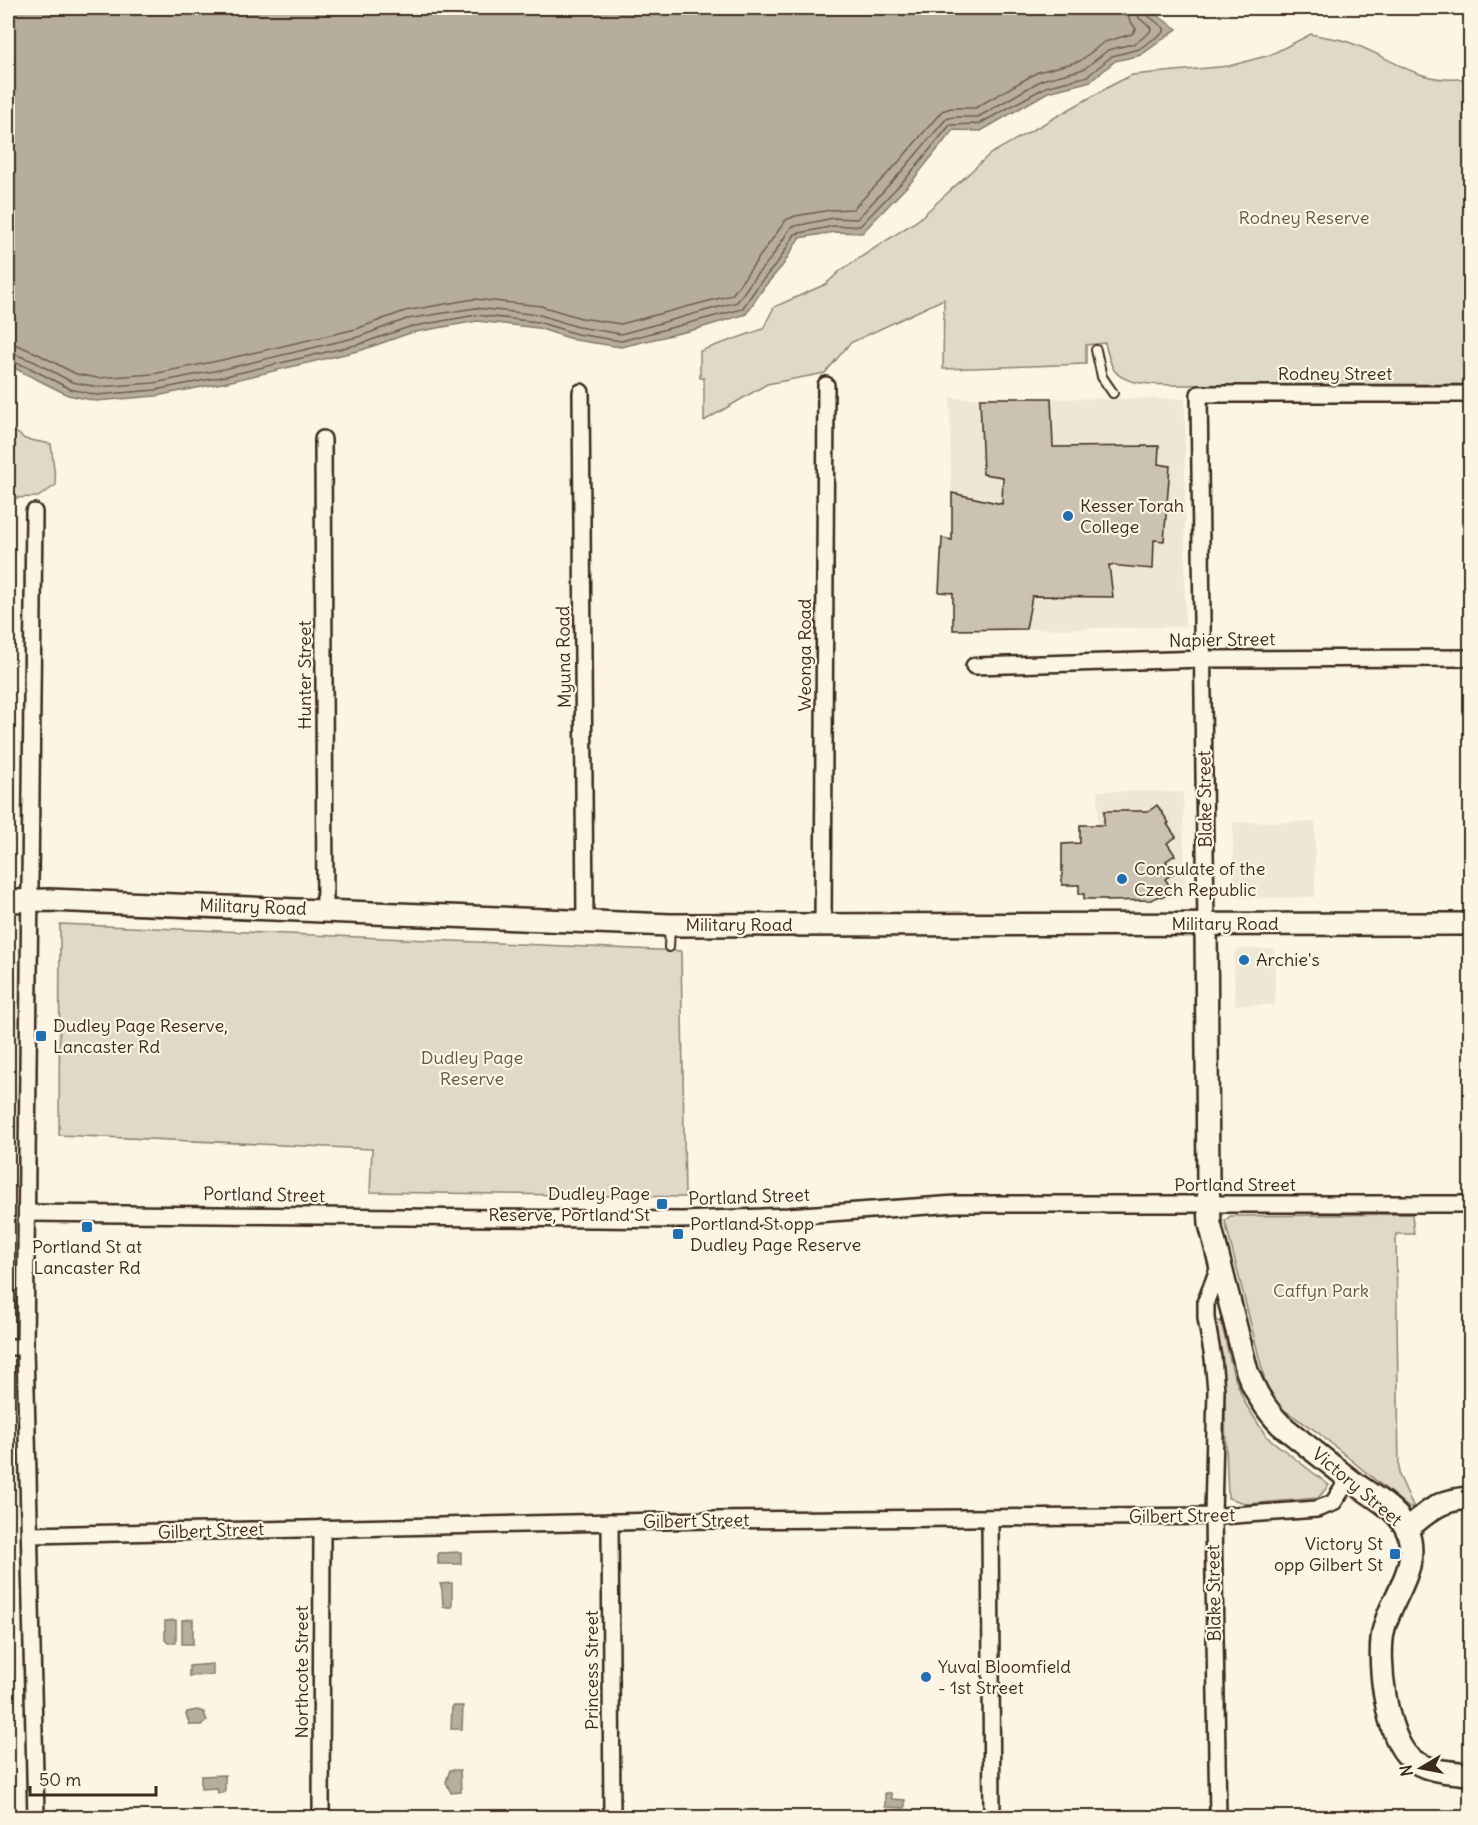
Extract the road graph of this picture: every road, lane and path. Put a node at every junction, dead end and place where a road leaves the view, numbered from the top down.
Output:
1 (1096, 350) dead end
2 (826, 385) dead end
3 (581, 392) dead end
4 (1113, 393) dead end
5 (1199, 394) joint
6 (1470, 394) edge
7 (323, 439) dead end
8 (34, 512) dead end
9 (1470, 658) edge
10 (1203, 659) junction
11 (974, 666) dead end
12 (31, 900) junction
13 (8, 901) edge
14 (325, 910) junction
15 (585, 921) junction
16 (1470, 924) edge
17 (670, 925) junction
18 (1206, 925) junction
19 (824, 926) junction
20 (669, 947) dead end
21 (1209, 1204) junction
22 (1470, 1204) edge
23 (28, 1213) junction
24 (1220, 1263) junction
25 (8, 1347) edge
26 (25, 1347) junction
27 (1349, 1479) junction
28 (1470, 1498) edge
29 (1213, 1516) junction
30 (990, 1519) junction
31 (610, 1522) junction
32 (322, 1527) junction
33 (1407, 1529) junction
34 (30, 1535) junction
35 (1470, 1774) edge
36 (36, 1818) edge
37 (321, 1818) edge
38 (612, 1818) edge
39 (992, 1818) edge
40 (1218, 1818) edge

1 - 4 lane
2 - 19 street, Weonga Road
3 - 15 street, Myuna Road
5 - 6 street, Rodney Street
5 - 10 street, Blake Street
7 - 14 street, Hunter Street
8 - 12 street
9 - 10 street, Napier Street
10 - 11 street, Napier Street
10 - 18 street, Blake Street
12 - 13 street, Military Road
12 - 14 street, Military Road
12 - 23 street
14 - 15 street, Military Road
15 - 17 street, Military Road
16 - 18 street, Military Road
17 - 19 street, Military Road
17 - 20 lane
18 - 19 street, Military Road
18 - 21 street, Blake Street
21 - 22 street, Portland Street
21 - 23 street, Portland Street
21 - 24 street, Victory Street
23 - 26 street
24 - 27 street, Victory Street
24 - 29 street, Blake Street
25 - 26 street
26 - 34 street
27 - 29 street, Gilbert Street
27 - 33 street, Victory Street
28 - 33 street
29 - 30 street, Gilbert Street
29 - 40 street, Blake Street
30 - 31 street, Gilbert Street
30 - 39 street
31 - 32 street, Gilbert Street
31 - 38 street, Princess Street
32 - 34 street, Gilbert Street
32 - 37 street, Northcote Street
33 - 35 street, Victory Street
34 - 36 street

